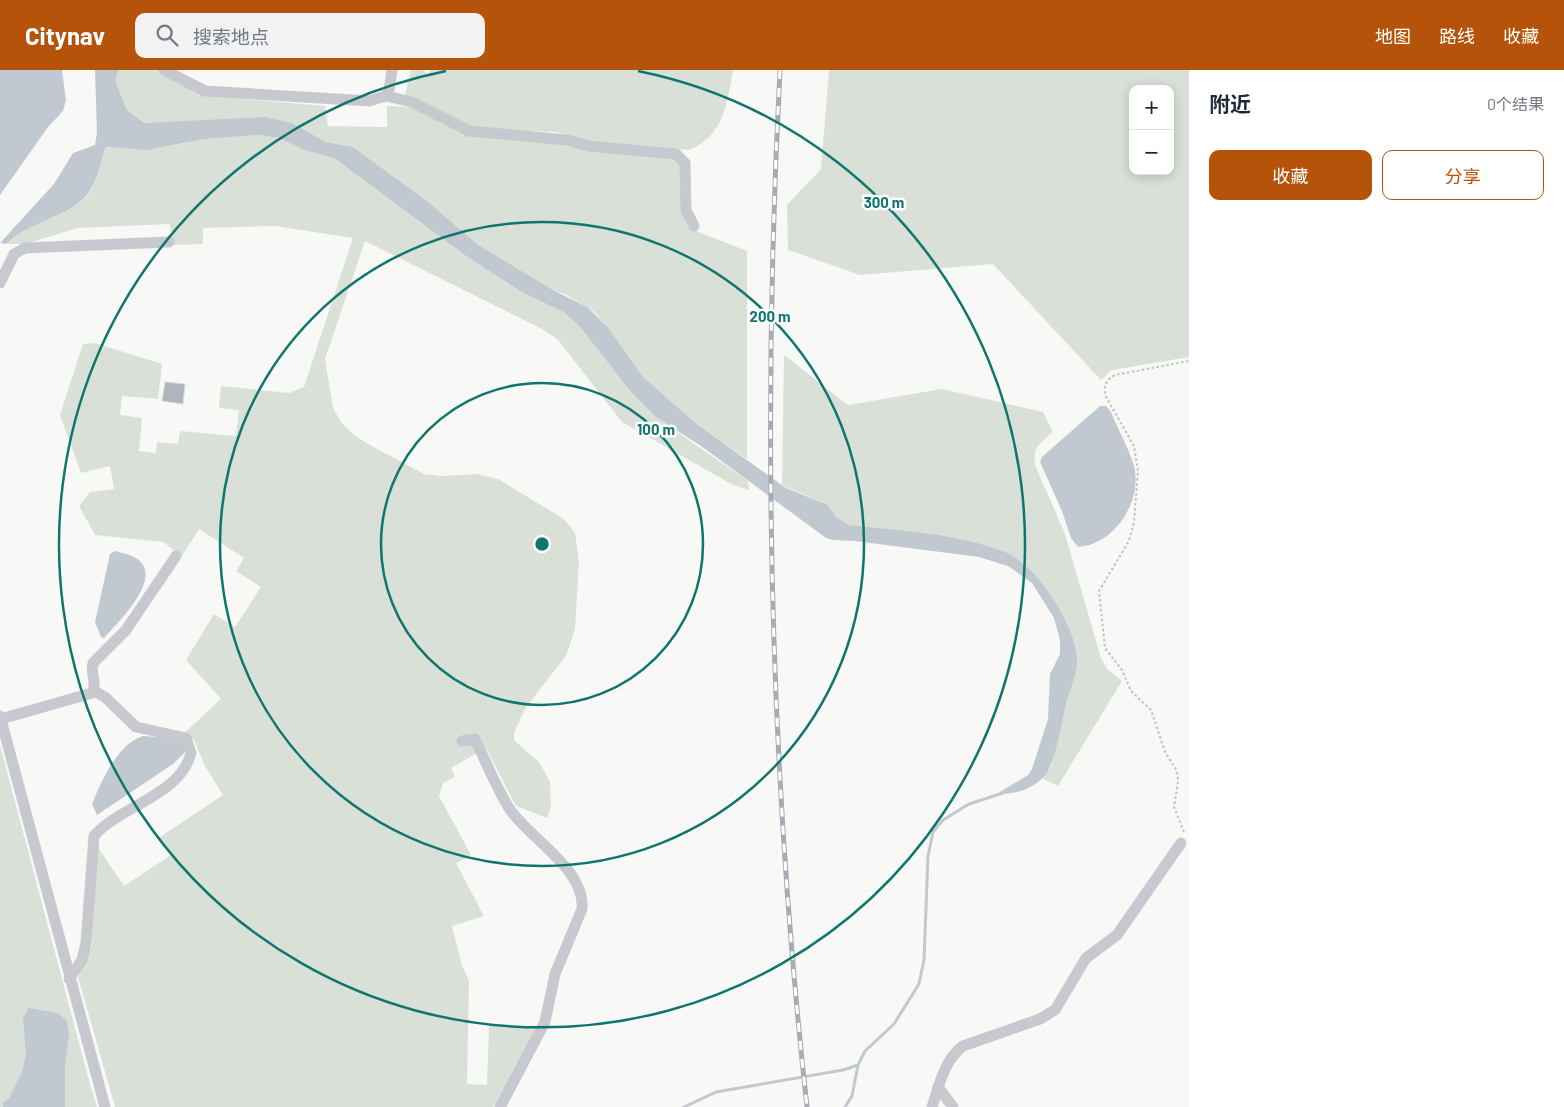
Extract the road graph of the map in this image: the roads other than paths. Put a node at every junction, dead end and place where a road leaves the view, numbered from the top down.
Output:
1 (164, 70) edge
2 (392, 70) edge
3 (386, 96) junction
4 (694, 226) dead end
5 (169, 242) dead end
6 (0, 283) edge
7 (176, 556) dead end
8 (94, 691) junction
9 (0, 718) edge
10 (462, 741) dead end
11 (1181, 843) road end
12 (69, 979) junction
13 (938, 1088) junction
14 (105, 1107) edge
15 (500, 1107) edge
16 (932, 1107) edge
17 (953, 1107) edge

1 - 3 street
2 - 3 street
3 - 4 street
5 - 6 street
7 - 8 street
8 - 9 street
8 - 12 street
9 - 12 street
10 - 15 street
11 - 13 street
12 - 14 street
13 - 16 street
13 - 17 street

